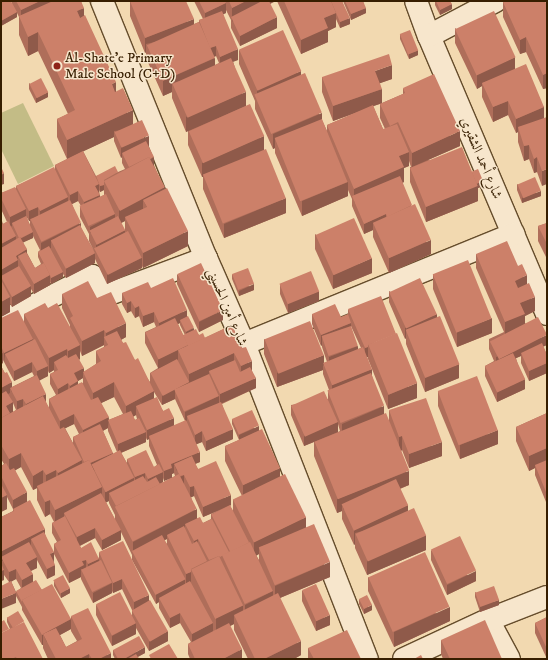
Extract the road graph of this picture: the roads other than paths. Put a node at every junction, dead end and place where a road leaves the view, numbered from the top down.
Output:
1 (102, 1) edge
2 (416, 1) edge
3 (495, 1) edge
4 (429, 36) junction
5 (513, 234) junction
6 (206, 258) junction
7 (547, 314) edge
8 (1, 322) edge
9 (244, 344) junction
10 (547, 597) edge
11 (488, 620) junction
12 (358, 635) junction
13 (337, 645) edge
14 (367, 659) edge
15 (404, 659) edge
16 (509, 659) edge

1 - 6 street, شارع أمين الحسيني
2 - 4 street, شارع أحمد الشقيري
3 - 4 street
4 - 5 street, شارع أحمد الشقيري
5 - 7 street, شارع أحمد الشقيري
5 - 9 street
6 - 8 street
6 - 9 street, شارع أمين الحسيني
9 - 12 street, شارع أمين الحسيني
10 - 11 street
11 - 15 street
11 - 16 street
12 - 13 street
12 - 14 street, شارع أمين الحسيني

